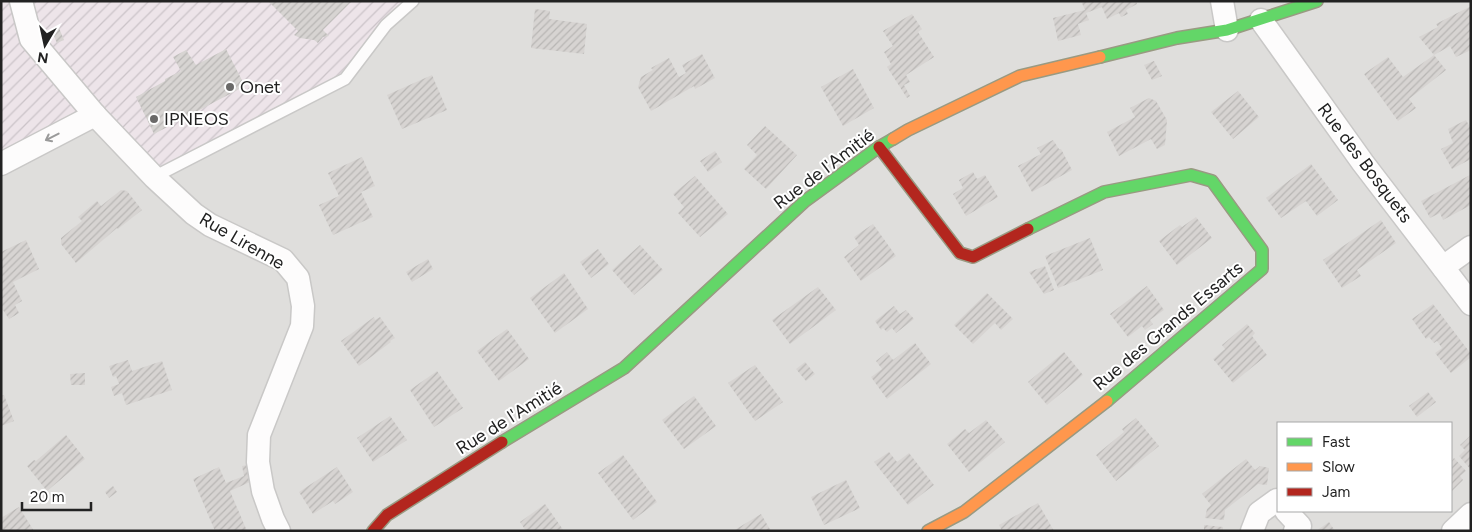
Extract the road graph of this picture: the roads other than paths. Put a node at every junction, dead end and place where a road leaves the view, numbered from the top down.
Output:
1 (21, 1) edge
2 (412, 1) edge
3 (1222, 1) edge
4 (1317, 1) edge
5 (1262, 20) junction
6 (1227, 30) junction
7 (95, 114) junction
8 (880, 147) junction
9 (1, 164) edge
10 (154, 177) junction
11 (1471, 247) edge
12 (1443, 266) junction
13 (1471, 304) edge
14 (1277, 500) edge
15 (1287, 512) edge
16 (1471, 514) edge
17 (280, 531) edge
18 (373, 531) edge
19 (928, 531) edge
20 (1252, 531) edge
21 (1295, 531) edge
22 (1453, 531) edge

1 - 7 street, Rue Lirenne
2 - 10 lane
3 - 6 street
4 - 5 street, Rue de l'Amitié
5 - 6 street, Rue de l'Amitié
5 - 12 street, Rue des Bosquets
6 - 8 street, Rue de l'Amitié
7 -> 9 street
7 - 10 street, Rue Lirenne
8 - 18 street, Rue de l'Amitié
8 - 19 street, Rue des Grands Essarts
10 - 17 street, Rue Lirenne
11 - 12 street
12 - 13 street, Rue des Bosquets
14 - 20 street
15 - 21 street
16 - 22 street

